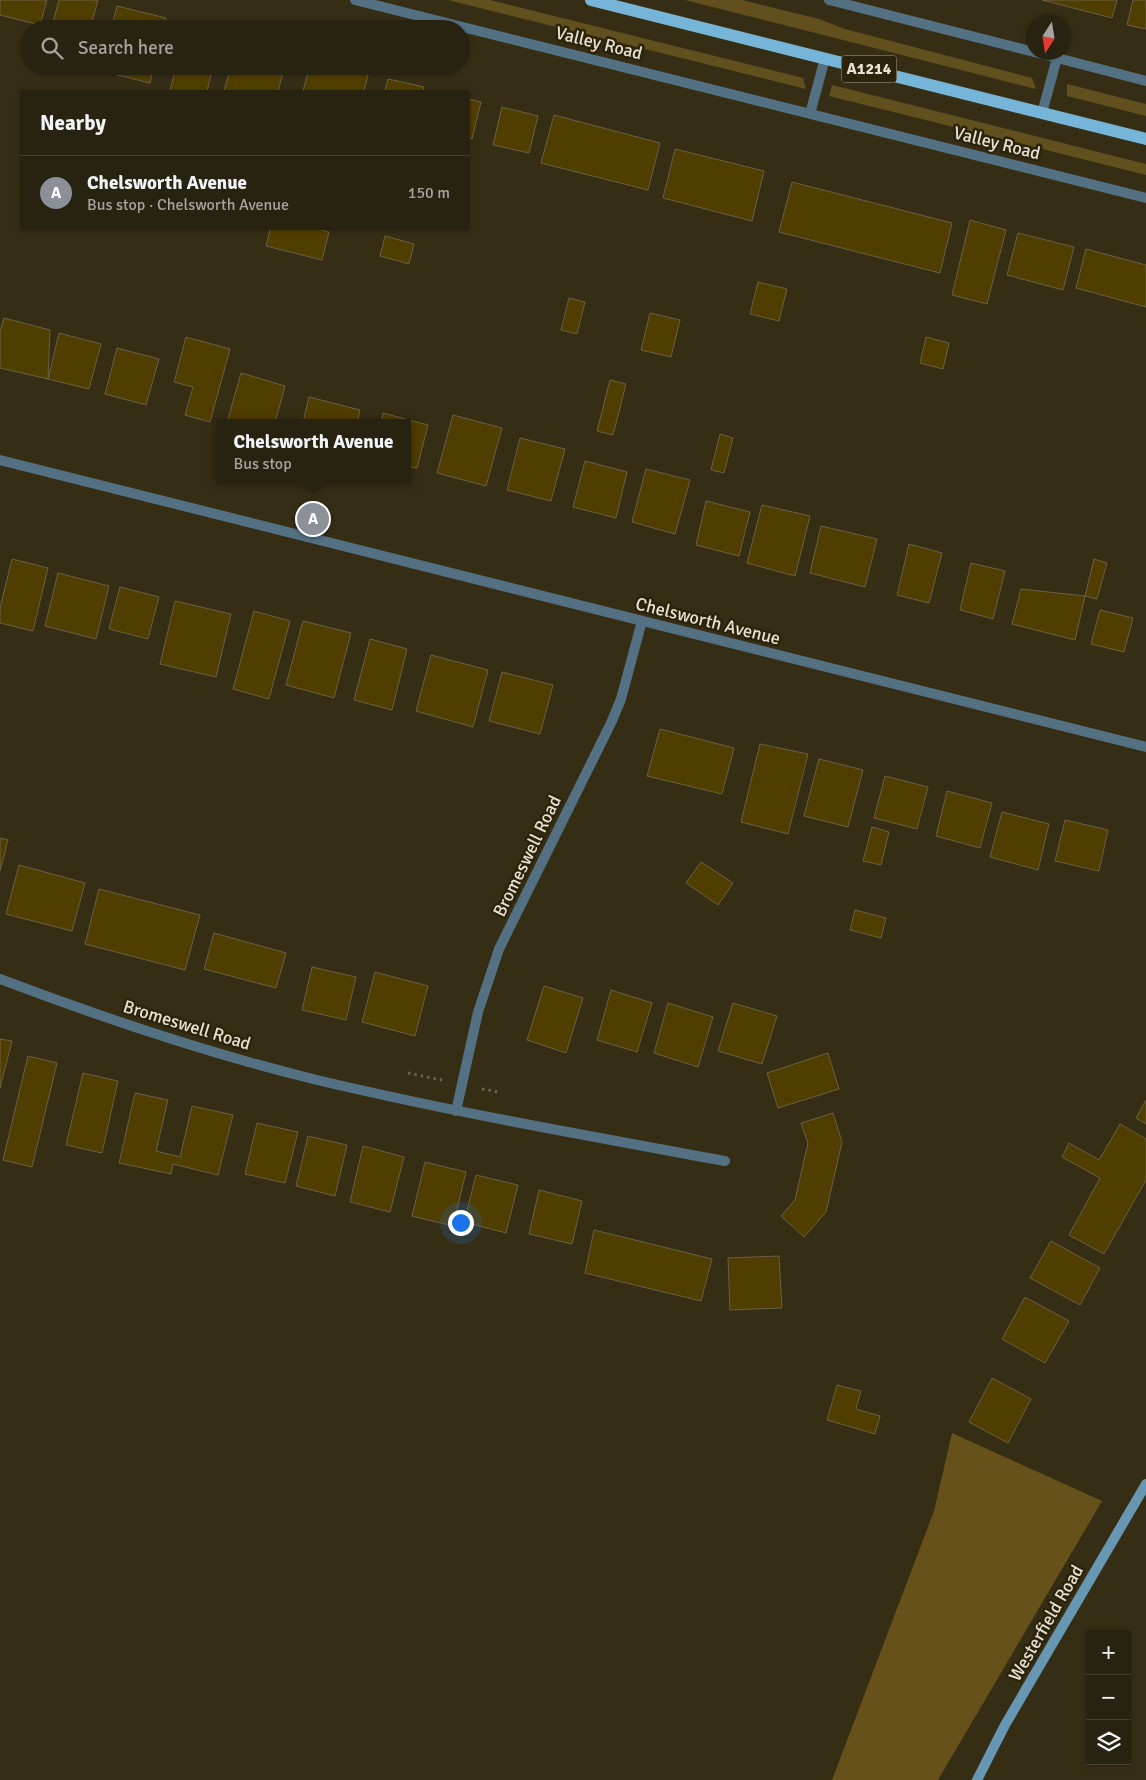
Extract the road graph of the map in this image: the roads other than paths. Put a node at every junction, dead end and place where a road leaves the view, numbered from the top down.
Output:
1 (355, 0) edge
2 (591, 0) edge
3 (829, 0) edge
4 (380, 3) edge
5 (446, 20) edge
6 (470, 26) edge
7 (1026, 50) edge
8 (824, 58) junction
9 (1056, 60) edge
10 (1065, 60) edge
11 (1146, 81) edge
12 (1042, 113) junction
13 (810, 114) junction
14 (1146, 139) edge
15 (1146, 198) edge
16 (0, 460) edge
17 (642, 621) junction
18 (1146, 747) edge
19 (0, 979) edge
20 (456, 1111) junction
21 (726, 1161) dead end
22 (1146, 1484) edge
23 (977, 1780) edge

1 - 4 street, Valley Road
2 - 8 main road, A1214
3 - 7 street
4 - 5 street, Valley Road
6 - 13 street, Valley Road
8 - 12 main road, A1214
8 - 13 street
9 - 12 street
10 - 11 street
12 - 14 main road, A1214
13 - 15 street, Valley Road
16 - 17 street, Chelsworth Avenue
17 - 18 street, Chelsworth Avenue
17 - 20 street, Bromeswell Road
19 - 20 street, Bromeswell Road
20 - 21 street, Bromeswell Road
22 - 23 main road, Westerfield Road

